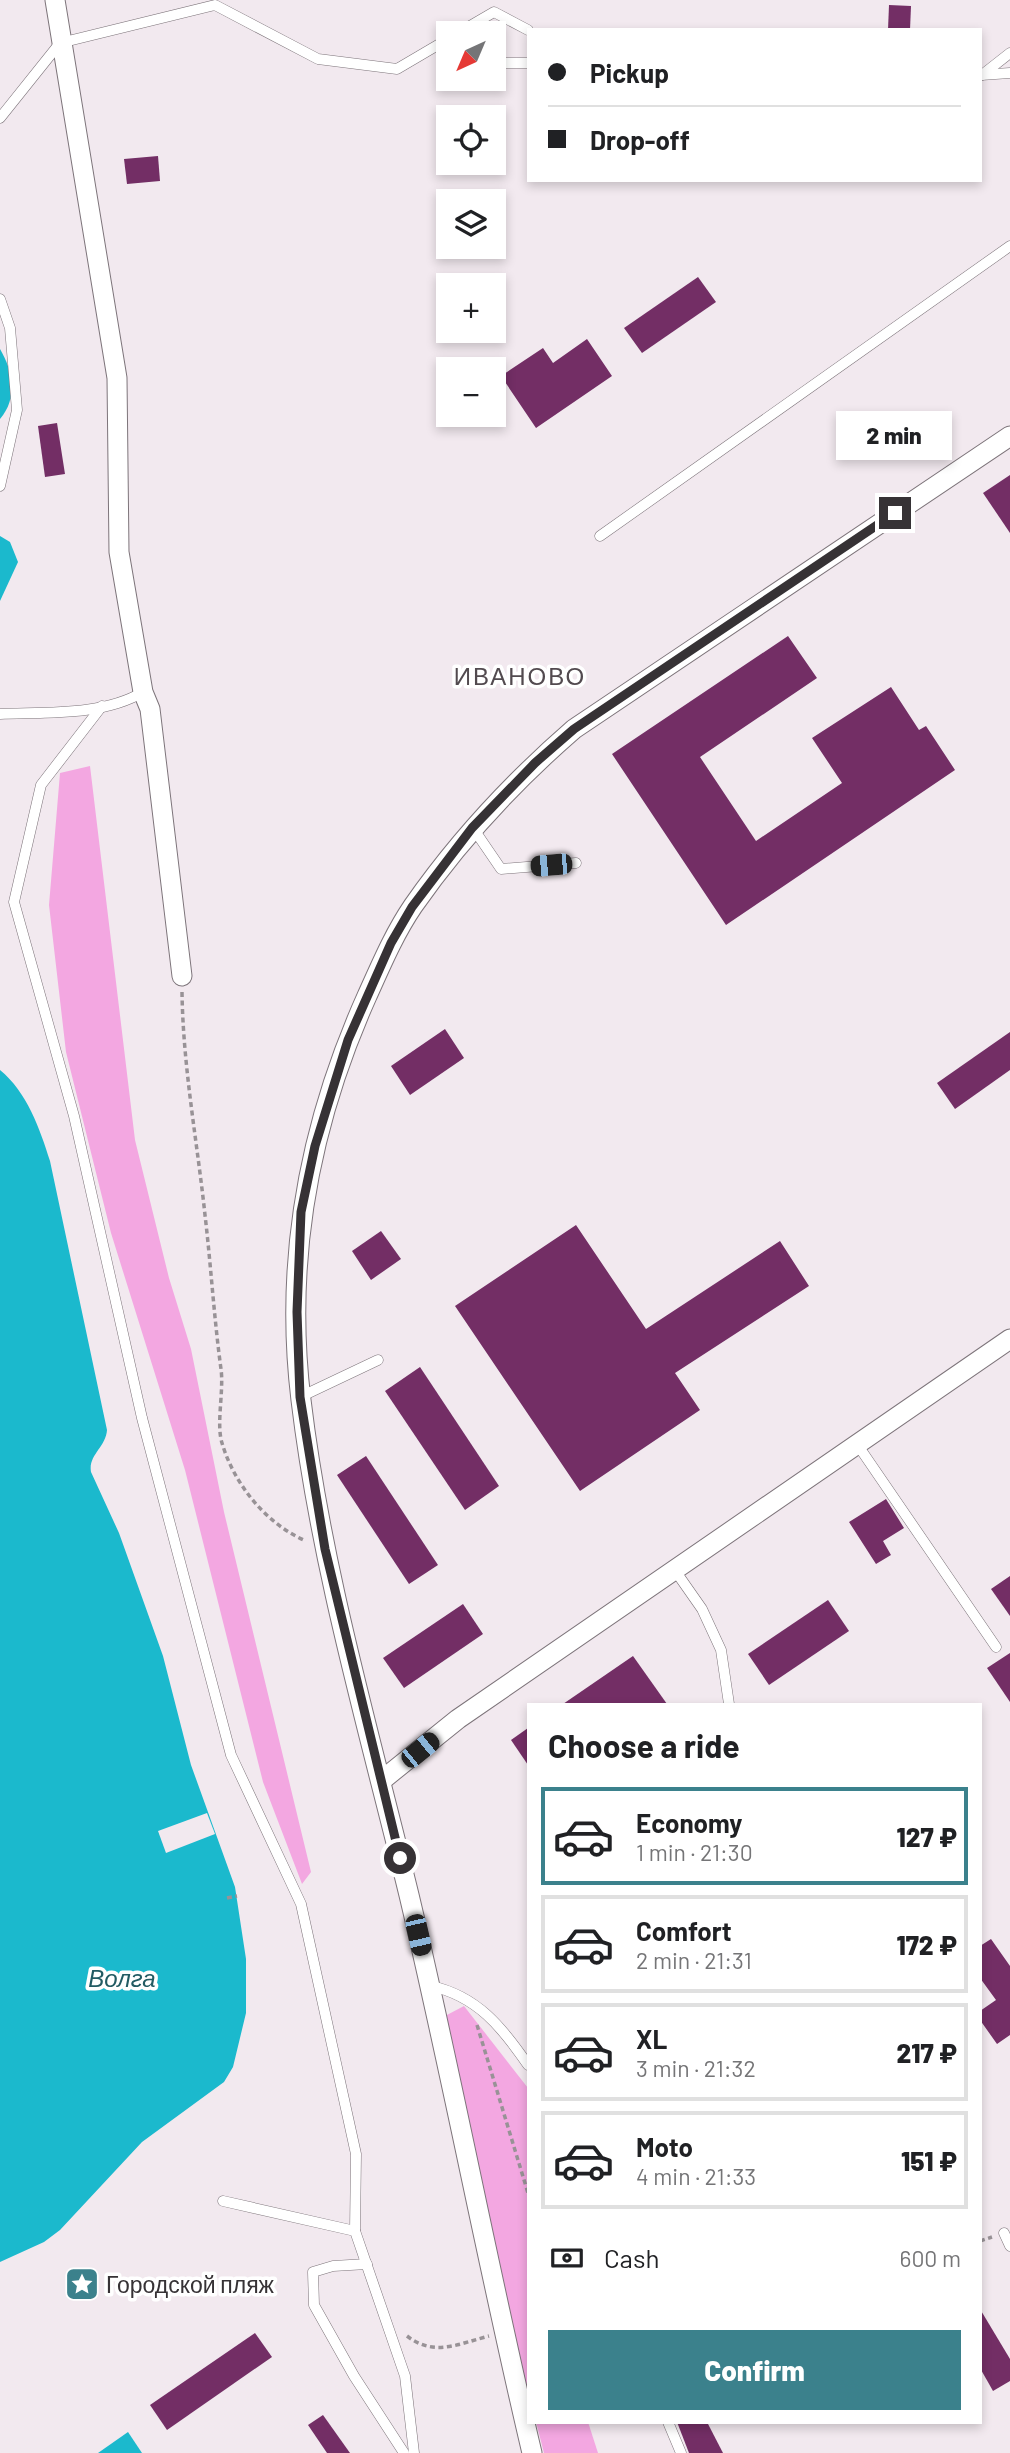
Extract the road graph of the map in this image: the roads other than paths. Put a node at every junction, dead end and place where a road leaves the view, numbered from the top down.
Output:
1 (55, 0) edge
2 (489, 0) edge
3 (494, 12) junction
4 (479, 21) edge
5 (527, 29) edge
6 (60, 43) junction
7 (436, 46) edge
8 (1010, 52) edge
9 (527, 62) edge
10 (506, 63) edge
11 (1010, 73) edge
12 (982, 74) edge
13 (982, 75) edge
14 (0, 118) edge
15 (1010, 246) edge
16 (0, 299) edge
17 (1010, 436) edge
18 (0, 486) edge
19 (600, 536) dead end
20 (143, 692) junction
21 (102, 706) junction
22 (0, 714) edge
23 (472, 828) junction
24 (576, 863) dead end
25 (182, 976) road end
26 (1010, 1339) edge
27 (378, 1360) dead end
28 (300, 1397) junction
29 (857, 1444) junction
30 (674, 1569) junction
31 (996, 1647) dead end
32 (729, 1703) edge
33 (381, 1781) junction
34 (431, 1986) junction
35 (527, 2064) edge
36 (223, 2201) dead end
37 (355, 2231) junction
38 (1004, 2233) dead end
39 (1010, 2246) edge
40 (367, 2264) junction
41 (669, 2424) edge
42 (404, 2453) edge
43 (414, 2453) edge
44 (532, 2453) edge
45 (681, 2453) edge

1 - 6 street
2 - 3 lane
3 - 4 lane
3 - 5 lane
6 - 7 lane
6 - 14 lane
6 - 20 street
8 - 12 lane
9 - 10 lane
11 - 13 lane
15 - 19 lane
16 - 18 lane
17 - 23 street
20 - 21 lane
20 - 25 street
21 - 22 lane
21 - 37 lane
23 - 24 lane
23 - 28 street
26 - 29 street
27 - 28 lane
28 - 33 street
29 - 30 street
29 - 31 lane
30 - 32 lane
30 - 33 street
33 - 34 street
34 - 35 lane
34 - 44 street
36 - 37 lane
37 - 40 lane
38 - 39 lane
40 - 42 lane
40 - 43 lane
41 - 45 lane

